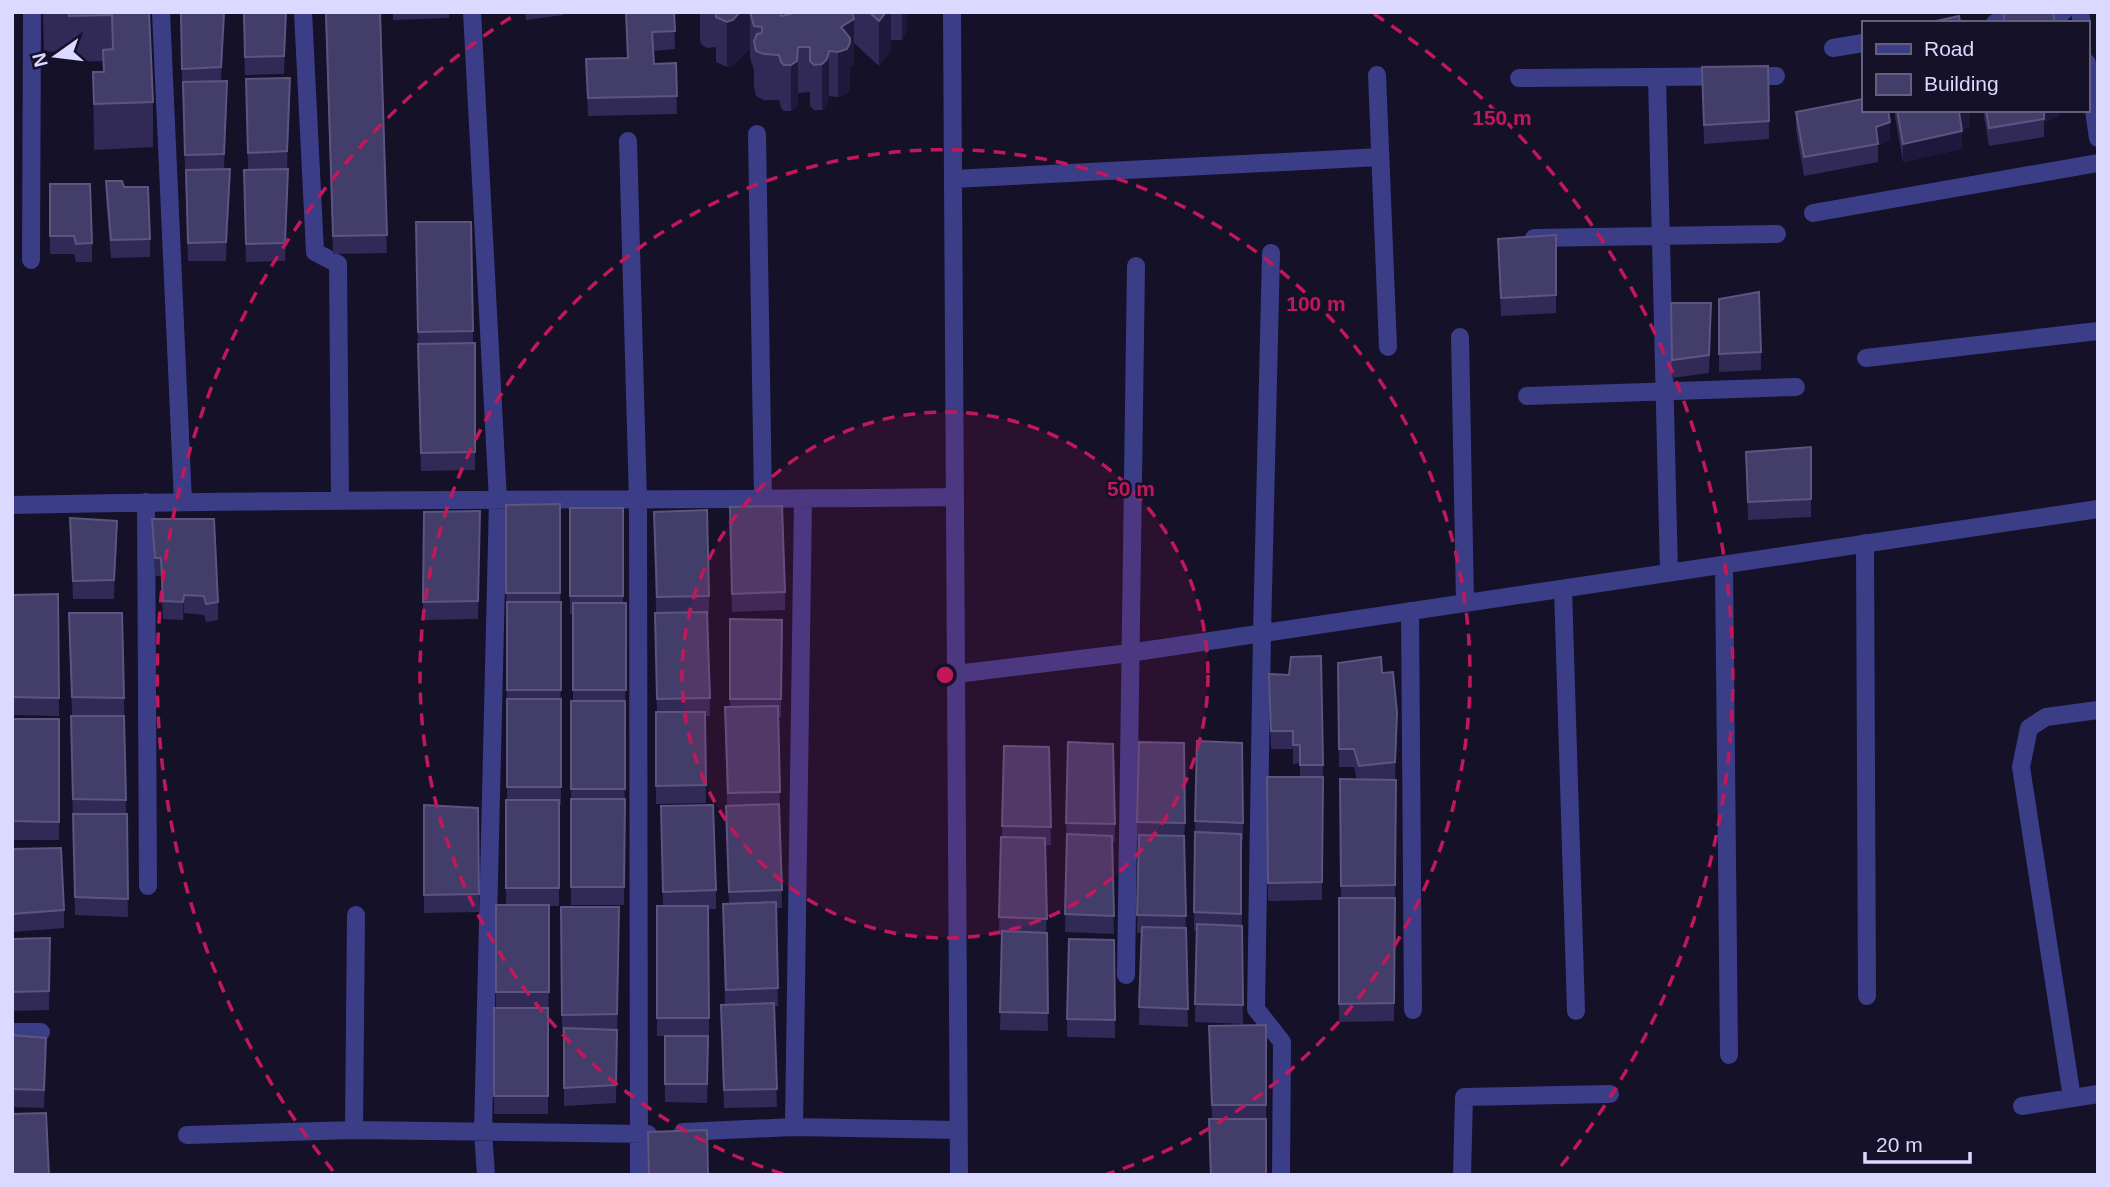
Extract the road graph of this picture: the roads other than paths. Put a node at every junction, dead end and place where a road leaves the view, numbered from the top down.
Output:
1 (32, 12) edge
2 (161, 12) edge
3 (303, 12) edge
4 (472, 12) edge
5 (952, 12) edge
6 (2063, 12) edge
7 (2007, 21) edge
8 (1862, 43) edge
9 (1833, 48) dead end
10 (1377, 75) dead end
11 (1776, 76) dead end
12 (1657, 77) junction
13 (2089, 77) edge
14 (1519, 78) dead end
15 (757, 134) dead end
16 (2098, 138) edge
17 (628, 141) dead end
18 (1380, 157) junction
19 (2098, 163) edge
20 (953, 179) junction
21 (1813, 213) dead end
22 (1777, 234) dead end
23 (1661, 236) junction
24 (1531, 238) edge
25 (1271, 253) dead end
26 (31, 260) dead end
27 (1136, 266) dead end
28 (2098, 331) edge
29 (1460, 337) dead end
30 (1388, 347) dead end
31 (1866, 358) dead end
32 (1796, 387) dead end
33 (1666, 391) junction
34 (1527, 396) dead end
35 (955, 496) junction
36 (763, 499) junction
37 (803, 499) junction
38 (498, 500) junction
39 (340, 501) junction
40 (638, 501) junction
41 (146, 502) junction
42 (183, 502) junction
43 (12, 505) edge
44 (2098, 509) edge
45 (1865, 543) junction
46 (1724, 565) junction
47 (1669, 573) junction
48 (1563, 589) junction
49 (1465, 603) junction
50 (1410, 611) junction
51 (1262, 633) junction
52 (1129, 653) junction
53 (956, 674) junction
54 (2098, 710) edge
55 (148, 886) dead end
56 (356, 915) dead end
57 (1126, 975) dead end
58 (1867, 996) dead end
59 (1413, 1010) dead end
60 (1576, 1012) dead end
61 (12, 1032) edge
62 (41, 1032) dead end
63 (1729, 1055) dead end
64 (1610, 1094) dead end
65 (2098, 1094) edge
66 (2072, 1098) junction
67 (2022, 1106) dead end
68 (794, 1127) junction
69 (354, 1130) junction
70 (959, 1130) junction
71 (482, 1132) junction
72 (639, 1134) junction
73 (187, 1135) dead end
74 (486, 1175) edge
75 (639, 1175) edge
76 (959, 1175) edge
77 (1281, 1175) edge
78 (1462, 1175) edge

1 - 26 street
2 - 42 street
3 - 39 street
4 - 38 street
5 - 20 street
6 - 7 street
8 - 9 street
10 - 18 street
11 - 12 street
12 - 14 street
12 - 23 street
13 - 16 street
15 - 36 street
17 - 40 street
18 - 20 street
18 - 30 street
19 - 21 street
20 - 35 street
22 - 23 street
23 - 24 street
23 - 33 street
25 - 51 street
27 - 52 street
28 - 31 street
29 - 49 street
32 - 33 street
33 - 34 street
33 - 47 street
35 - 37 street
35 - 53 street
36 - 37 street
36 - 40 street
37 - 68 street
38 - 39 street
38 - 40 street
38 - 71 street
39 - 42 street
40 - 72 street
41 - 42 street
41 - 43 street
41 - 55 street
44 - 45 street
45 - 46 street
45 - 58 street
46 - 47 street
46 - 63 street
47 - 48 street
48 - 49 street
48 - 60 street
49 - 50 street
50 - 51 street
50 - 59 street
51 - 52 street
51 - 77 street
52 - 53 street
52 - 57 street
53 - 70 street
54 - 66 street
56 - 69 street
61 - 62 street
64 - 78 street
65 - 66 street
66 - 67 street
68 - 70 street
68 - 72 street
69 - 71 street
69 - 73 street
70 - 76 street
71 - 72 street
71 - 74 street
72 - 75 street

